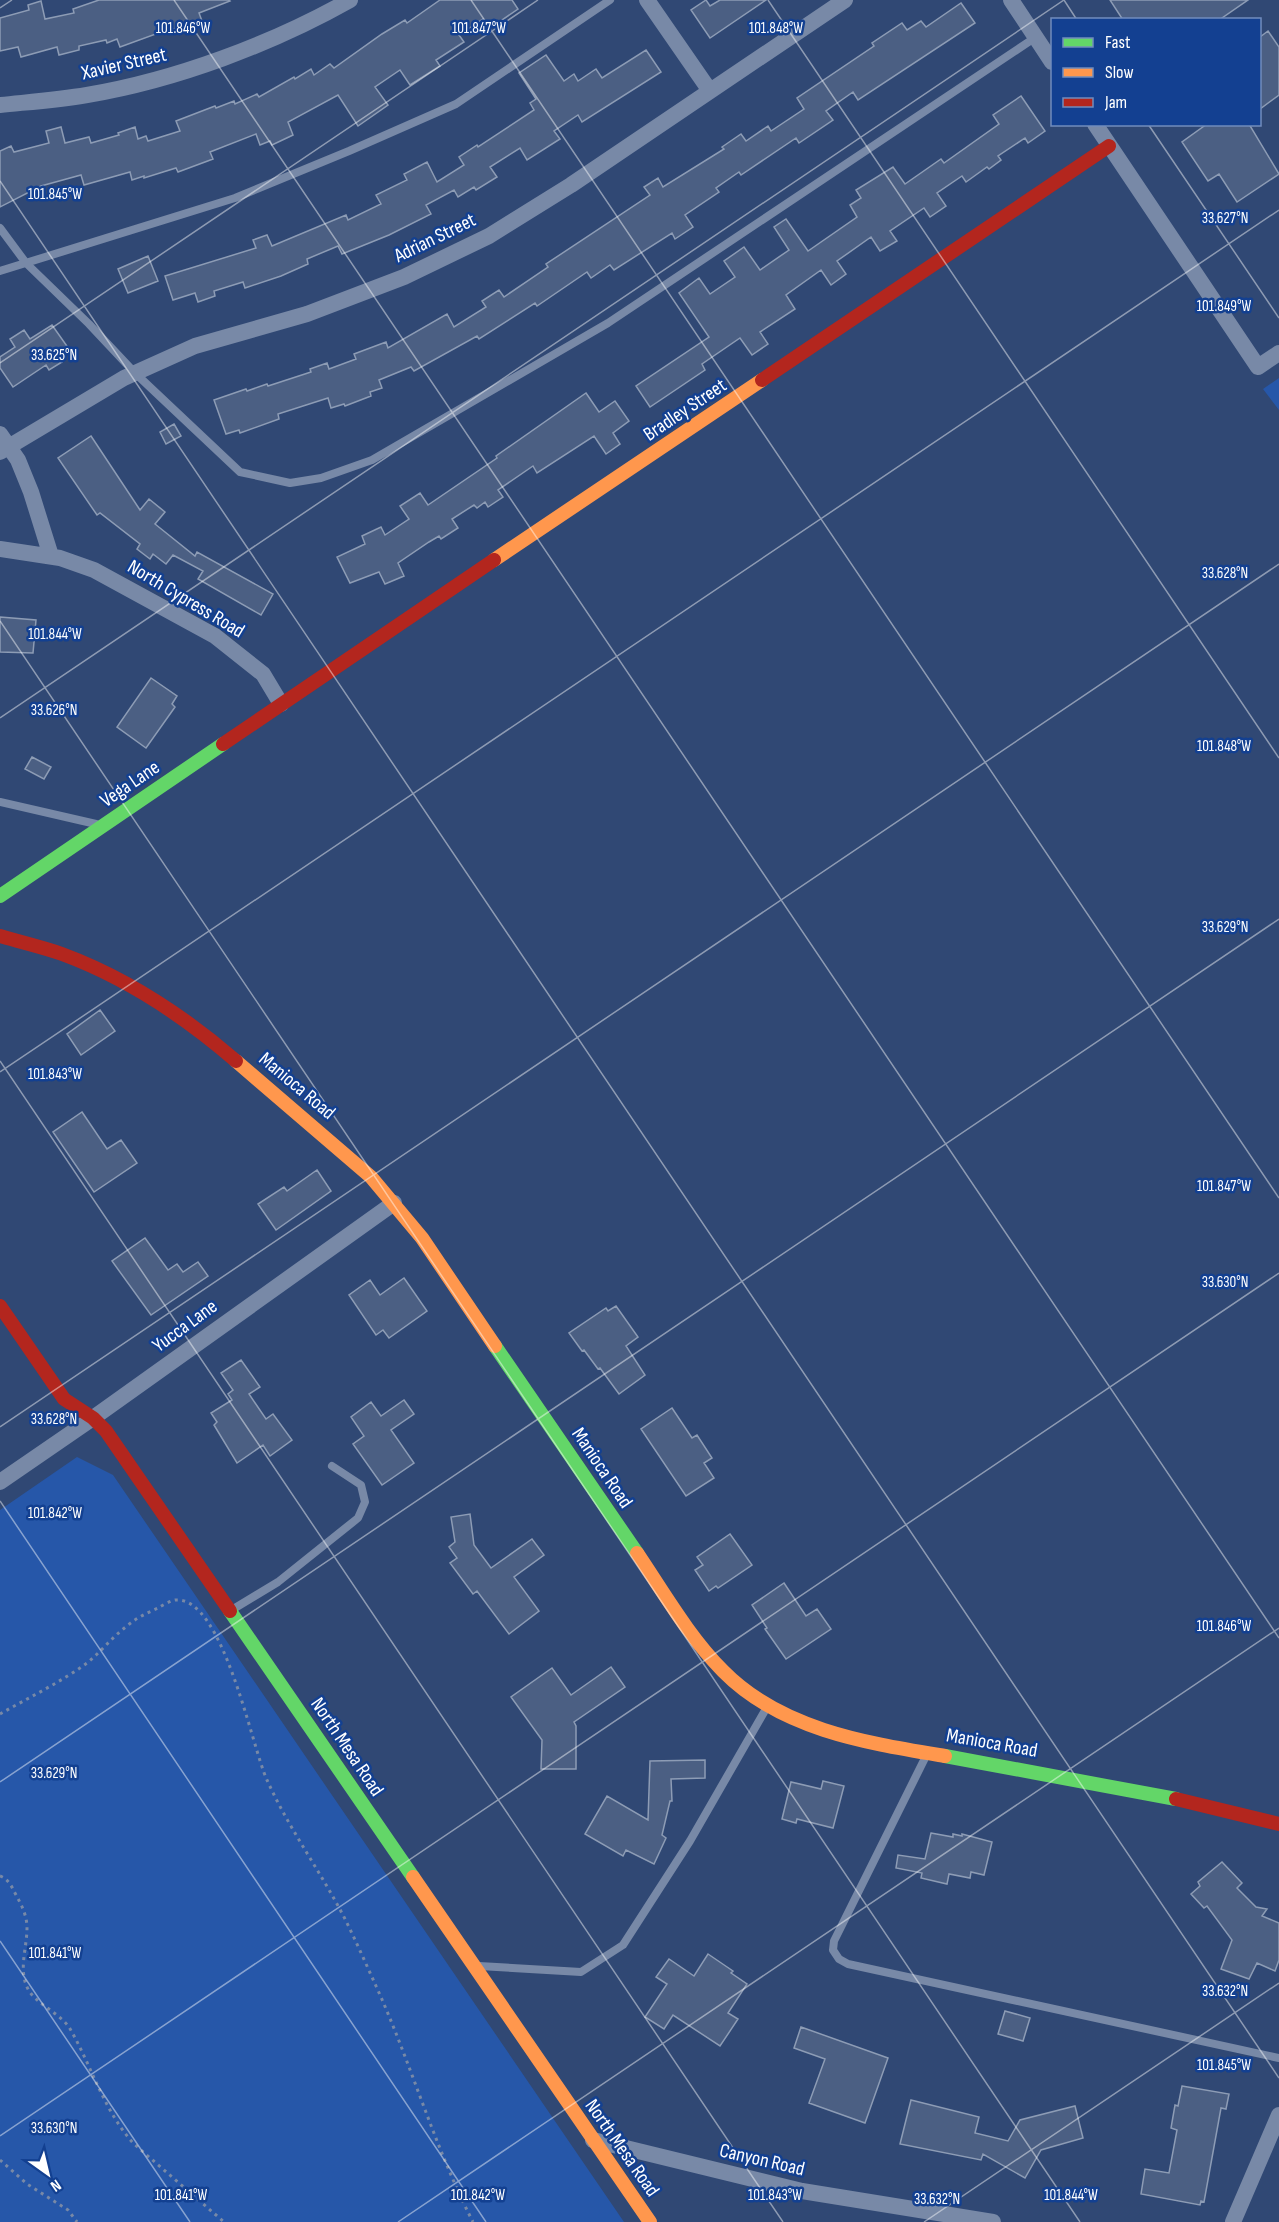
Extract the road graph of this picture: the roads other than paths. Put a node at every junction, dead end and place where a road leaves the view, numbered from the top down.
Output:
1 (350, 0) edge
2 (610, 0) edge
3 (647, 0) edge
4 (845, 0) edge
5 (1011, 0) edge
6 (1036, 37) junction
7 (1051, 59) edge
8 (710, 92) junction
9 (0, 105) edge
10 (1096, 126) edge
11 (1109, 146) junction
12 (0, 228) edge
13 (26, 263) junction
14 (0, 271) edge
15 (1279, 353) edge
16 (135, 373) junction
17 (3, 444) edge
18 (0, 549) edge
19 (51, 556) junction
20 (281, 704) junction
21 (0, 802) edge
22 (102, 826) junction
23 (0, 896) edge
24 (0, 936) edge
25 (394, 1203) junction
26 (0, 1306) edge
27 (93, 1418) junction
28 (332, 1467) dead end
29 (0, 1482) edge
30 (230, 1611) junction
31 (768, 1706) junction
32 (928, 1752) junction
33 (1279, 1824) edge
34 (473, 1966) junction
35 (1279, 2058) edge
36 (1279, 2115) edge
37 (593, 2140) junction
38 (650, 2222) edge
39 (993, 2222) edge
40 (1233, 2222) edge

1 - 9 street, Xavier Street
2 - 13 lane
3 - 8 street
4 - 8 street, Adrian Street
5 - 6 street
6 - 7 street
6 - 16 lane
8 - 16 street, Adrian Street
10 - 11 street
11 - 15 street
11 - 20 street, Bradley Street
12 - 13 lane
13 - 14 lane
13 - 16 lane
16 - 17 street, Adrian Street
17 - 19 street
18 - 19 street, North Cypress Road
19 - 20 street, North Cypress Road
20 - 22 street, Vega Lane
21 - 22 lane
22 - 23 street, Vega Lane
24 - 25 street, Manioca Road
25 - 27 street, Yucca Lane
25 - 31 street, Manioca Road
26 - 27 street, North Mesa Road
27 - 29 street, Yucca Lane
27 - 30 street, North Mesa Road
28 - 30 lane
30 - 34 street, North Mesa Road
31 - 32 street, Manioca Road
31 - 34 lane
32 - 33 street, Manioca Road
32 - 35 lane
34 - 37 street, North Mesa Road
36 - 40 street
37 - 38 street, North Mesa Road
37 - 39 street, Canyon Road

